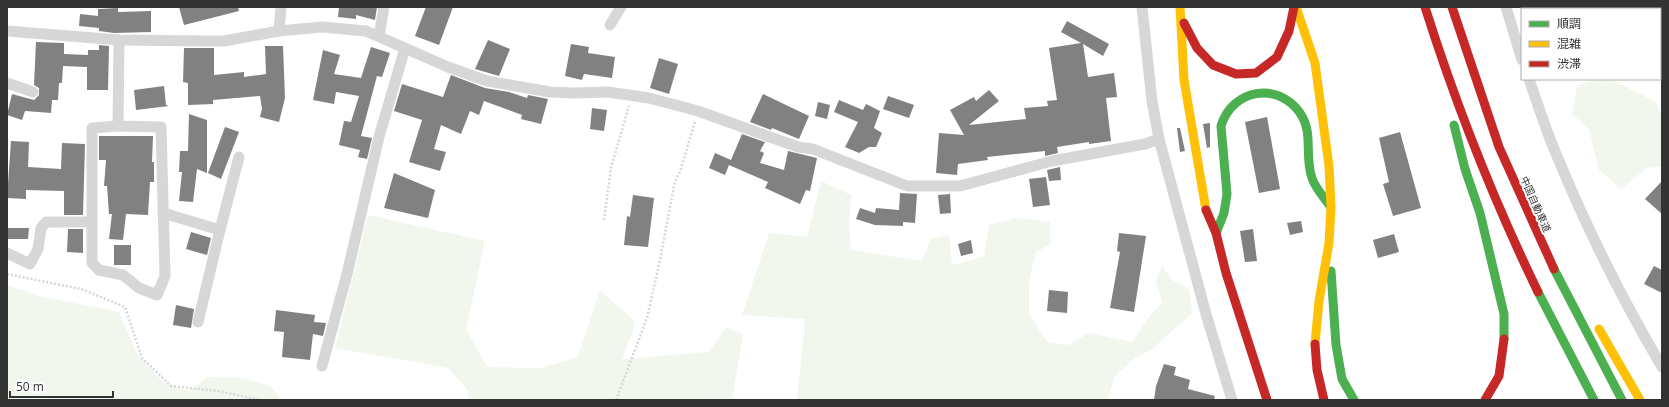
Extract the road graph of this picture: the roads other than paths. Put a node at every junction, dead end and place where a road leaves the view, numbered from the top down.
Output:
1 (282, 7) edge
2 (384, 7) edge
3 (621, 7) edge
4 (1142, 7) edge
5 (1295, 7) edge
6 (1425, 7) edge
7 (1452, 7) edge
8 (1506, 7) edge
9 (1180, 11) edge
10 (610, 25) dead end
11 (7, 31) edge
12 (279, 31) junction
13 (379, 36) junction
14 (1434, 37) junction
15 (119, 40) junction
16 (405, 48) junction
17 (1521, 57) edge
18 (1529, 80) edge
19 (7, 83) edge
20 (33, 92) dead end
21 (118, 126) junction
22 (1159, 139) junction
23 (239, 157) dead end
24 (1506, 166) junction
25 (1331, 207) junction
26 (164, 213) junction
27 (91, 222) junction
28 (220, 230) junction
29 (1216, 233) junction
30 (1329, 243) junction
31 (7, 253) edge
32 (1561, 262) dead end
33 (1593, 317) dead end
34 (198, 322) dead end
35 (322, 366) dead end
36 (1662, 367) edge
37 (1232, 400) edge
38 (1269, 400) edge
39 (1324, 400) edge
40 (1354, 400) edge
41 (1485, 400) edge
42 (1594, 400) edge
43 (1622, 400) edge
44 (1640, 400) edge

1 - 12 street
2 - 13 street
3 - 10 street
4 - 22 street
5 - 9 highway
5 - 25 highway
6 - 14 highway
7 - 24 highway, 中国自動車道
8 - 17 street
9 - 29 highway
11 - 15 street
12 - 13 street
12 - 15 street
13 - 16 street
14 - 41 highway
14 - 42 highway
15 - 21 street
16 - 22 street
16 - 35 street
18 - 36 street
19 - 20 street
21 - 26 street
21 - 27 street
22 - 37 street
23 - 28 street
24 - 32 highway
24 - 43 highway, 中国自動車道
25 - 29 highway
25 - 30 highway
26 - 27 street
26 - 28 street
27 - 31 street
28 - 34 street
29 - 38 highway
30 - 39 highway
30 - 40 highway
33 - 44 highway

